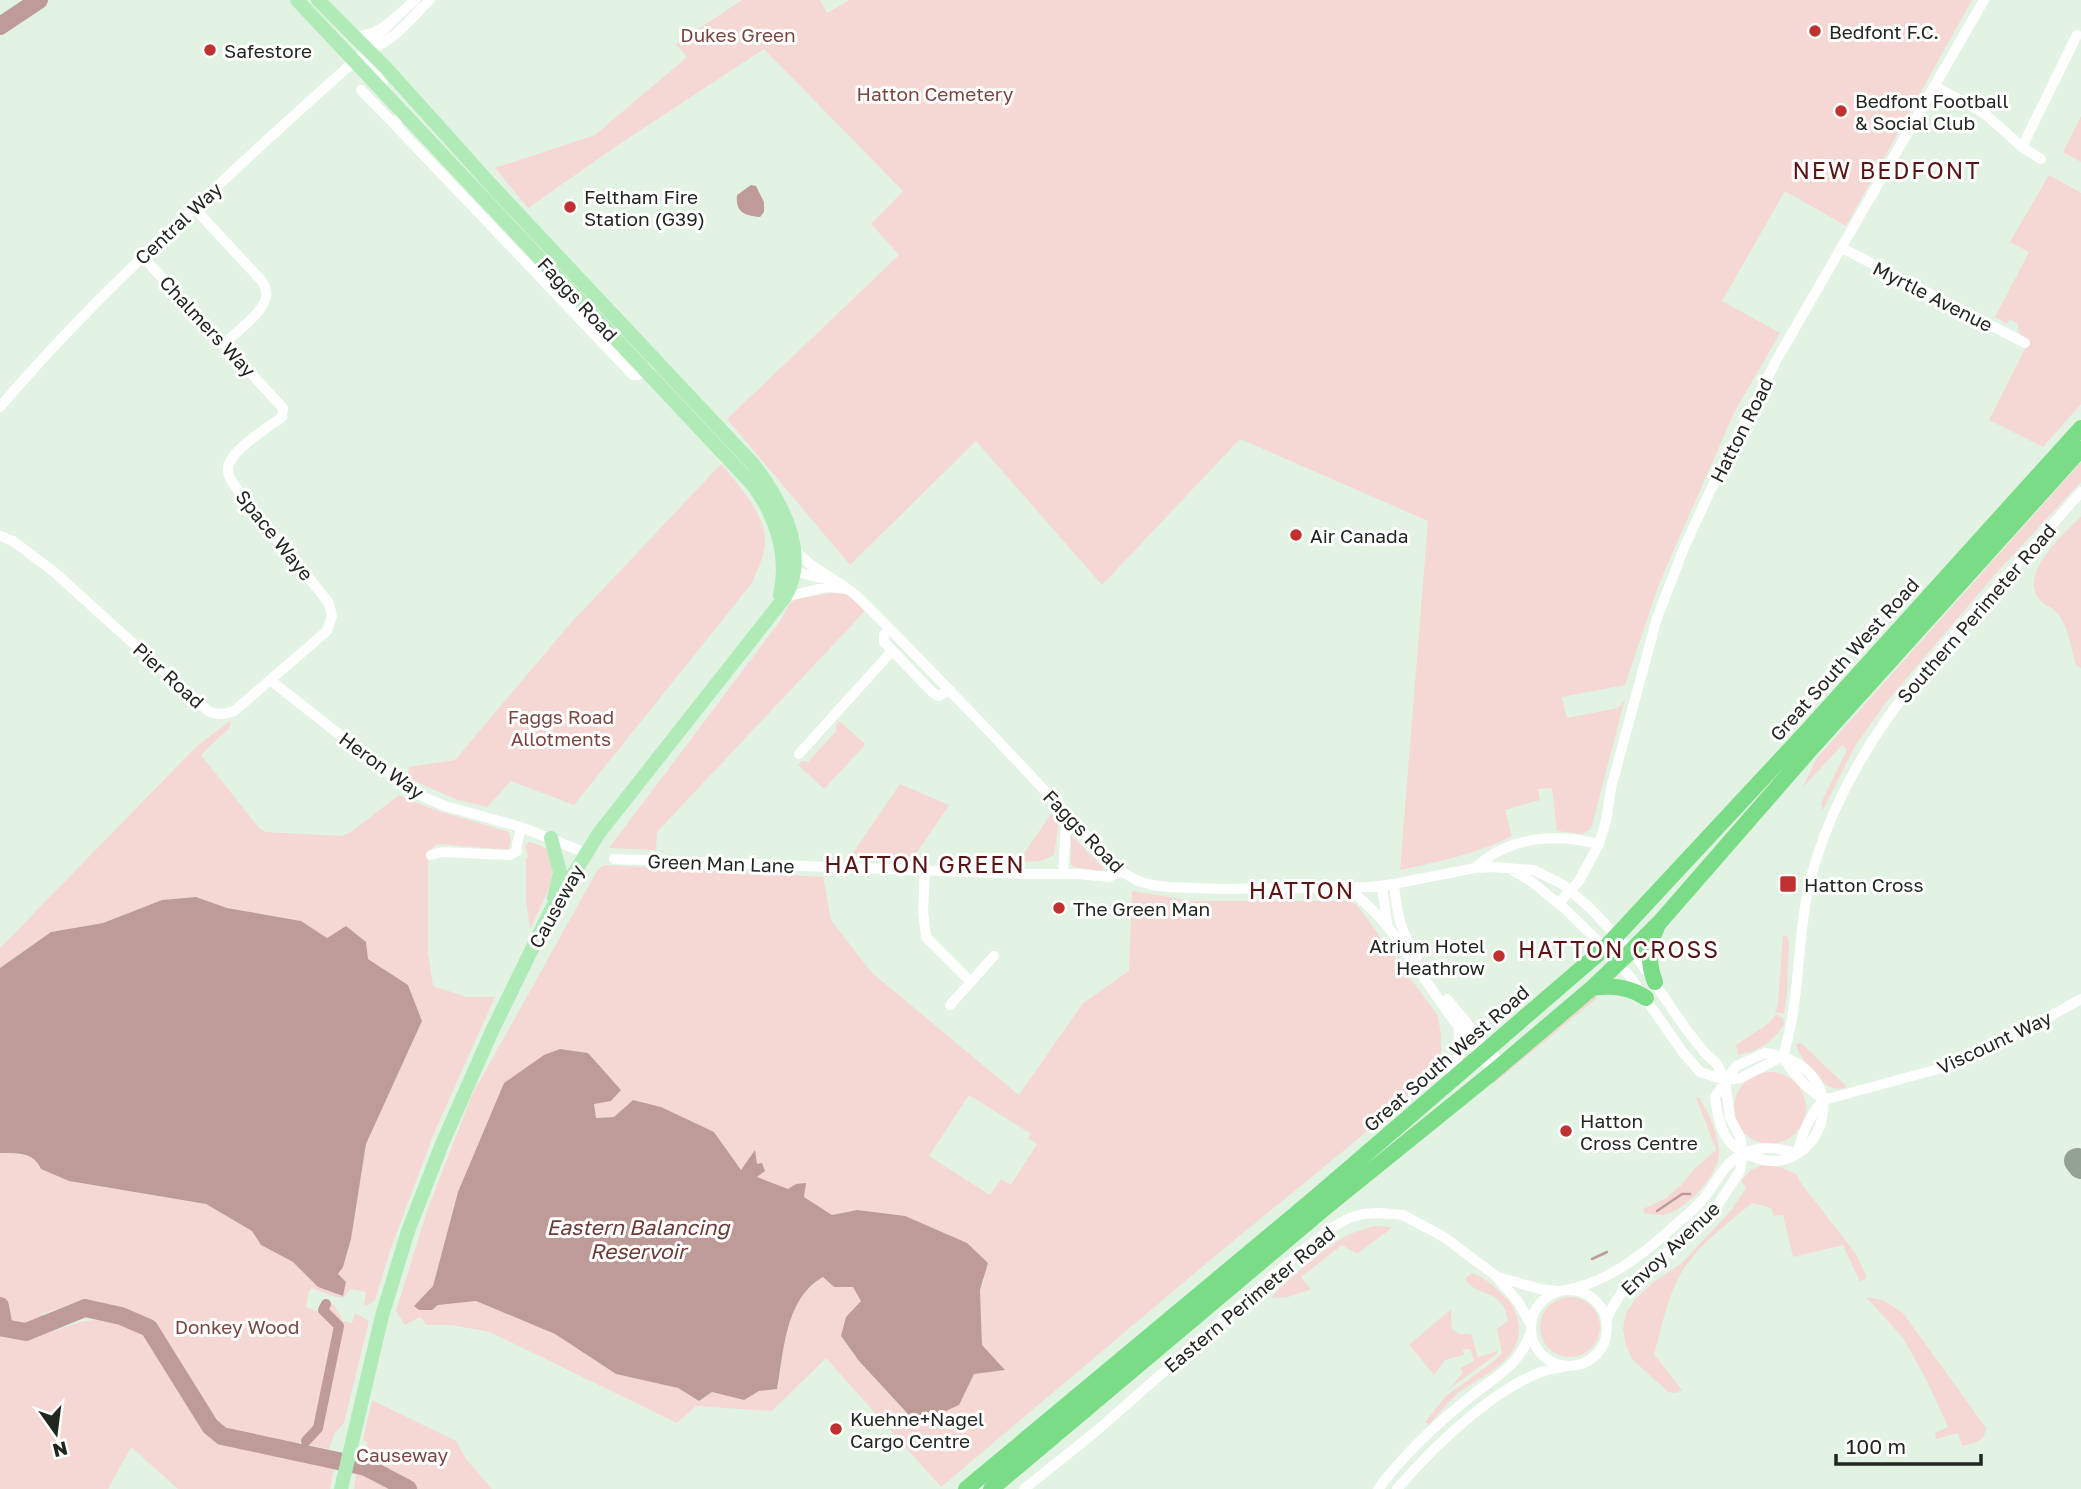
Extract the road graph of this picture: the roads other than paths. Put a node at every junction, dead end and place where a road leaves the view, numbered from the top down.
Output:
1 (297, 0) edge
2 (318, 0) edge
3 (415, 0) edge
4 (430, 0) edge
5 (1984, 0) edge
6 (393, 21) junction
7 (2077, 35) dead end
8 (385, 43) junction
9 (354, 49) junction
10 (386, 68) junction
11 (1934, 86) junction
12 (360, 90) dead end
13 (401, 109) junction
14 (396, 126) junction
15 (2022, 147) junction
16 (2041, 159) dead end
17 (194, 208) junction
18 (1842, 248) junction
19 (142, 256) junction
20 (225, 343) junction
21 (2025, 343) dead end
22 (658, 361) junction
23 (646, 372) junction
24 (274, 396) joint
25 (0, 407) edge
26 (2081, 428) edge
27 (2081, 449) edge
28 (2081, 492) edge
29 (0, 536) edge
30 (794, 550) junction
31 (789, 570) junction
32 (845, 586) junction
33 (781, 602) junction
34 (332, 616) joint
35 (889, 628) junction
36 (892, 651) junction
37 (270, 680) junction
38 (950, 690) junction
39 (799, 754) dead end
40 (1071, 819) junction
41 (521, 827) junction
42 (551, 838) junction
43 (1599, 844) junction
44 (586, 853) junction
45 (431, 855) dead end
46 (614, 859) dead end
47 (1475, 868) junction
48 (1508, 869) junction
49 (925, 870) junction
50 (1120, 871) junction
51 (1063, 874) junction
52 (1395, 884) junction
53 (1382, 886) junction
54 (1346, 888) junction
55 (1570, 891) junction
56 (1559, 903) junction
57 (550, 912) junction
58 (1660, 922) junction
59 (1388, 926) junction
60 (1617, 936) junction
61 (1601, 944) junction
62 (1634, 955) junction
63 (994, 957) dead end
64 (1621, 967) junction
65 (971, 982) junction
66 (1655, 982) junction
67 (1592, 988) junction
68 (1646, 998) junction
69 (2081, 999) edge
70 (950, 1005) dead end
71 (1459, 1029) junction
72 (1480, 1050) junction
73 (1783, 1056) junction
74 (1497, 1068) junction
75 (1725, 1080) junction
76 (1447, 1084) junction
77 (1824, 1100) junction
78 (1743, 1153) junction
79 (1496, 1276) junction
80 (1563, 1291) junction
81 (1606, 1323) junction
82 (1531, 1329) junction
83 (1569, 1366) junction
84 (342, 1487) edge
85 (966, 1489) edge
86 (991, 1489) edge
87 (1024, 1489) edge
88 (1378, 1489) edge
89 (1397, 1489) edge

1 - 9 main road, Faggs Road
2 - 9 main road, Faggs Road
3 - 6 street
4 - 8 street
5 - 11 street, Hatton Road
6 - 9 street
6 - 9 street
7 - 15 street
8 - 9 street
8 - 10 street
9 - 10 main road, Faggs Road
9 - 13 main road, Faggs Road
9 - 17 street, Central Way
10 - 22 main road, Faggs Road
11 - 15 street
11 - 18 street, Hatton Road
12 - 14 street
13 - 14 street
13 - 23 main road, Faggs Road
14 - 23 street
15 - 16 street
17 - 19 street, Central Way
17 - 20 street
18 - 21 street, Myrtle Avenue
18 - 43 street, Hatton Road
19 - 20 street, Chalmers Way
19 - 25 street, Central Way
20 - 24 street, Chalmers Way
22 - 23 street
22 - 30 main road, Faggs Road
23 - 31 main road, Faggs Road
24 - 34 street, Space Waye
26 - 60 highway, Great South West Road
27 - 58 highway, Great South West Road
28 - 73 street, Southern Perimeter Road
29 - 37 street, Pier Road
30 - 31 main road, Causeway
30 - 32 street, Faggs Road
31 - 32 street
31 - 33 main road, Causeway
32 - 33 street
32 - 35 street, Faggs Road
33 - 44 main road, Causeway
34 - 37 street, Pier Road
35 - 36 street
35 - 38 street, Faggs Road
36 - 38 street, Faggs Road
36 - 39 street
37 - 41 street, Heron Way
38 - 40 street, Faggs Road
40 - 50 street, Faggs Road
40 - 51 street
41 - 42 street, Heron Way
41 - 45 street
42 - 44 street, Heron Way
42 - 57 main road
43 - 47 street
43 - 55 street, Hatton Road
44 - 57 main road, Causeway
46 - 49 street, Green Man Lane
47 - 48 street, Faggs Road
47 - 52 street, Faggs Road
48 - 55 street, Faggs Road
48 - 56 street, Faggs Road
49 - 51 street, Green Man Lane
49 - 65 street
50 - 51 street, Green Man Lane
50 - 54 street, Faggs Road
52 - 53 street, Faggs Road
52 - 72 street
53 - 54 street, Faggs Road
53 - 59 street
54 - 59 street
55 - 56 street, Hatton Road
55 - 60 street, Faggs Road
56 - 61 street, Faggs Road
57 - 84 main road, Causeway
58 - 62 highway, Great South West Road
58 - 66 highway
59 - 71 street
60 - 61 highway, Great South West Road
60 - 62 street, Faggs Road
61 - 64 street, Faggs Road
61 - 72 highway, Great South West Road
62 - 64 highway, Great South West Road
62 - 66 street, Faggs Road
63 - 65 street
64 - 67 highway, Great South West Road
64 - 68 street, Faggs Road
65 - 70 street
66 - 75 street, Faggs Road
67 - 68 highway
67 - 74 highway, Great South West Road
68 - 75 street, Faggs Road
69 - 77 street, Viscount Way
71 - 72 street
71 - 76 street
72 - 74 street
72 - 76 highway, Great South West Road
73 - 75 street
73 - 77 street
74 - 86 highway, Great South West Road
75 - 78 street
76 - 85 highway, Great South West Road
77 - 78 street
78 - 80 street, Envoy Avenue
78 - 81 street, Envoy Avenue
79 - 80 street, Eastern Perimeter Road
79 - 82 street, Eastern Perimeter Road
79 - 87 street, Eastern Perimeter Road
80 - 81 street
80 - 82 street
81 - 83 street
82 - 83 street
82 - 88 street
83 - 89 street

